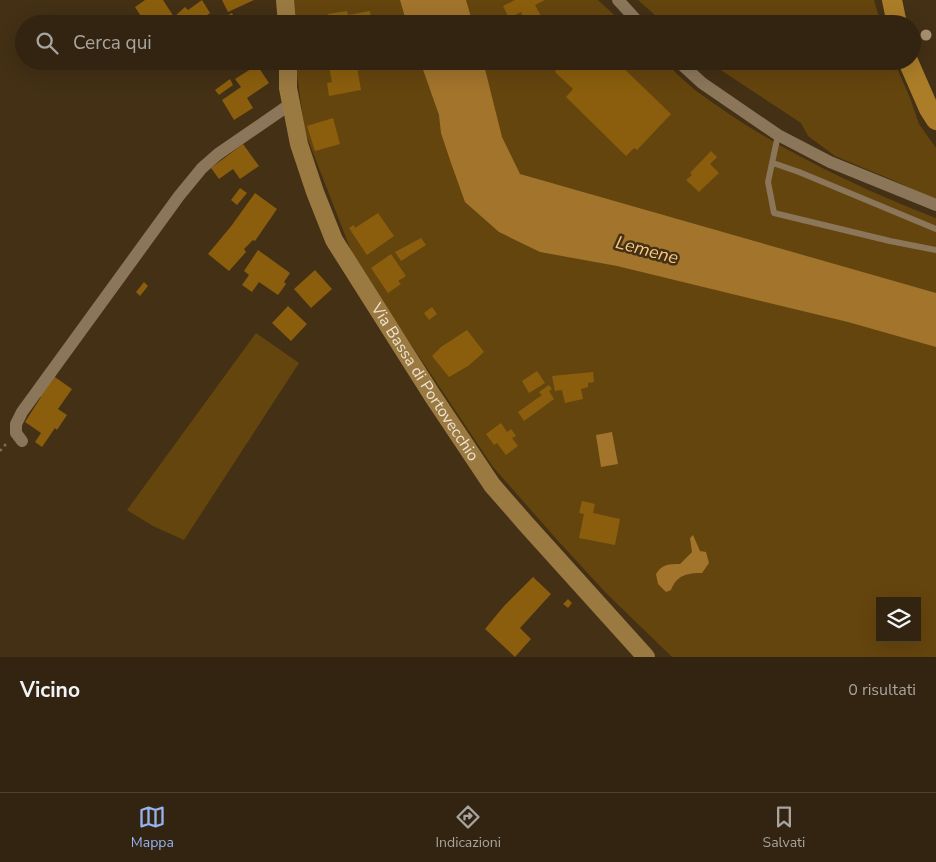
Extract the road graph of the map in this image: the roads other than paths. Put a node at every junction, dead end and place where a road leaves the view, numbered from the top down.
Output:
1 (285, 0) edge
2 (618, 0) edge
3 (892, 0) edge
4 (286, 15) edge
5 (632, 15) edge
6 (895, 15) edge
7 (288, 70) edge
8 (688, 70) edge
9 (912, 70) edge
10 (292, 103) junction
11 (936, 120) edge
12 (778, 135) junction
13 (773, 163) junction
14 (936, 206) edge
15 (936, 229) edge
16 (936, 250) edge
17 (22, 441) dead end
18 (646, 657) edge

1 - 4 street
2 - 5 street
3 - 6 main road
7 - 10 street, Via Bassa di Portovecchio
8 - 12 street
9 - 11 main road
10 - 17 street
10 - 18 street, Via Bassa di Portovecchio
12 - 13 lane
12 - 14 street
13 - 15 lane
13 - 16 lane

